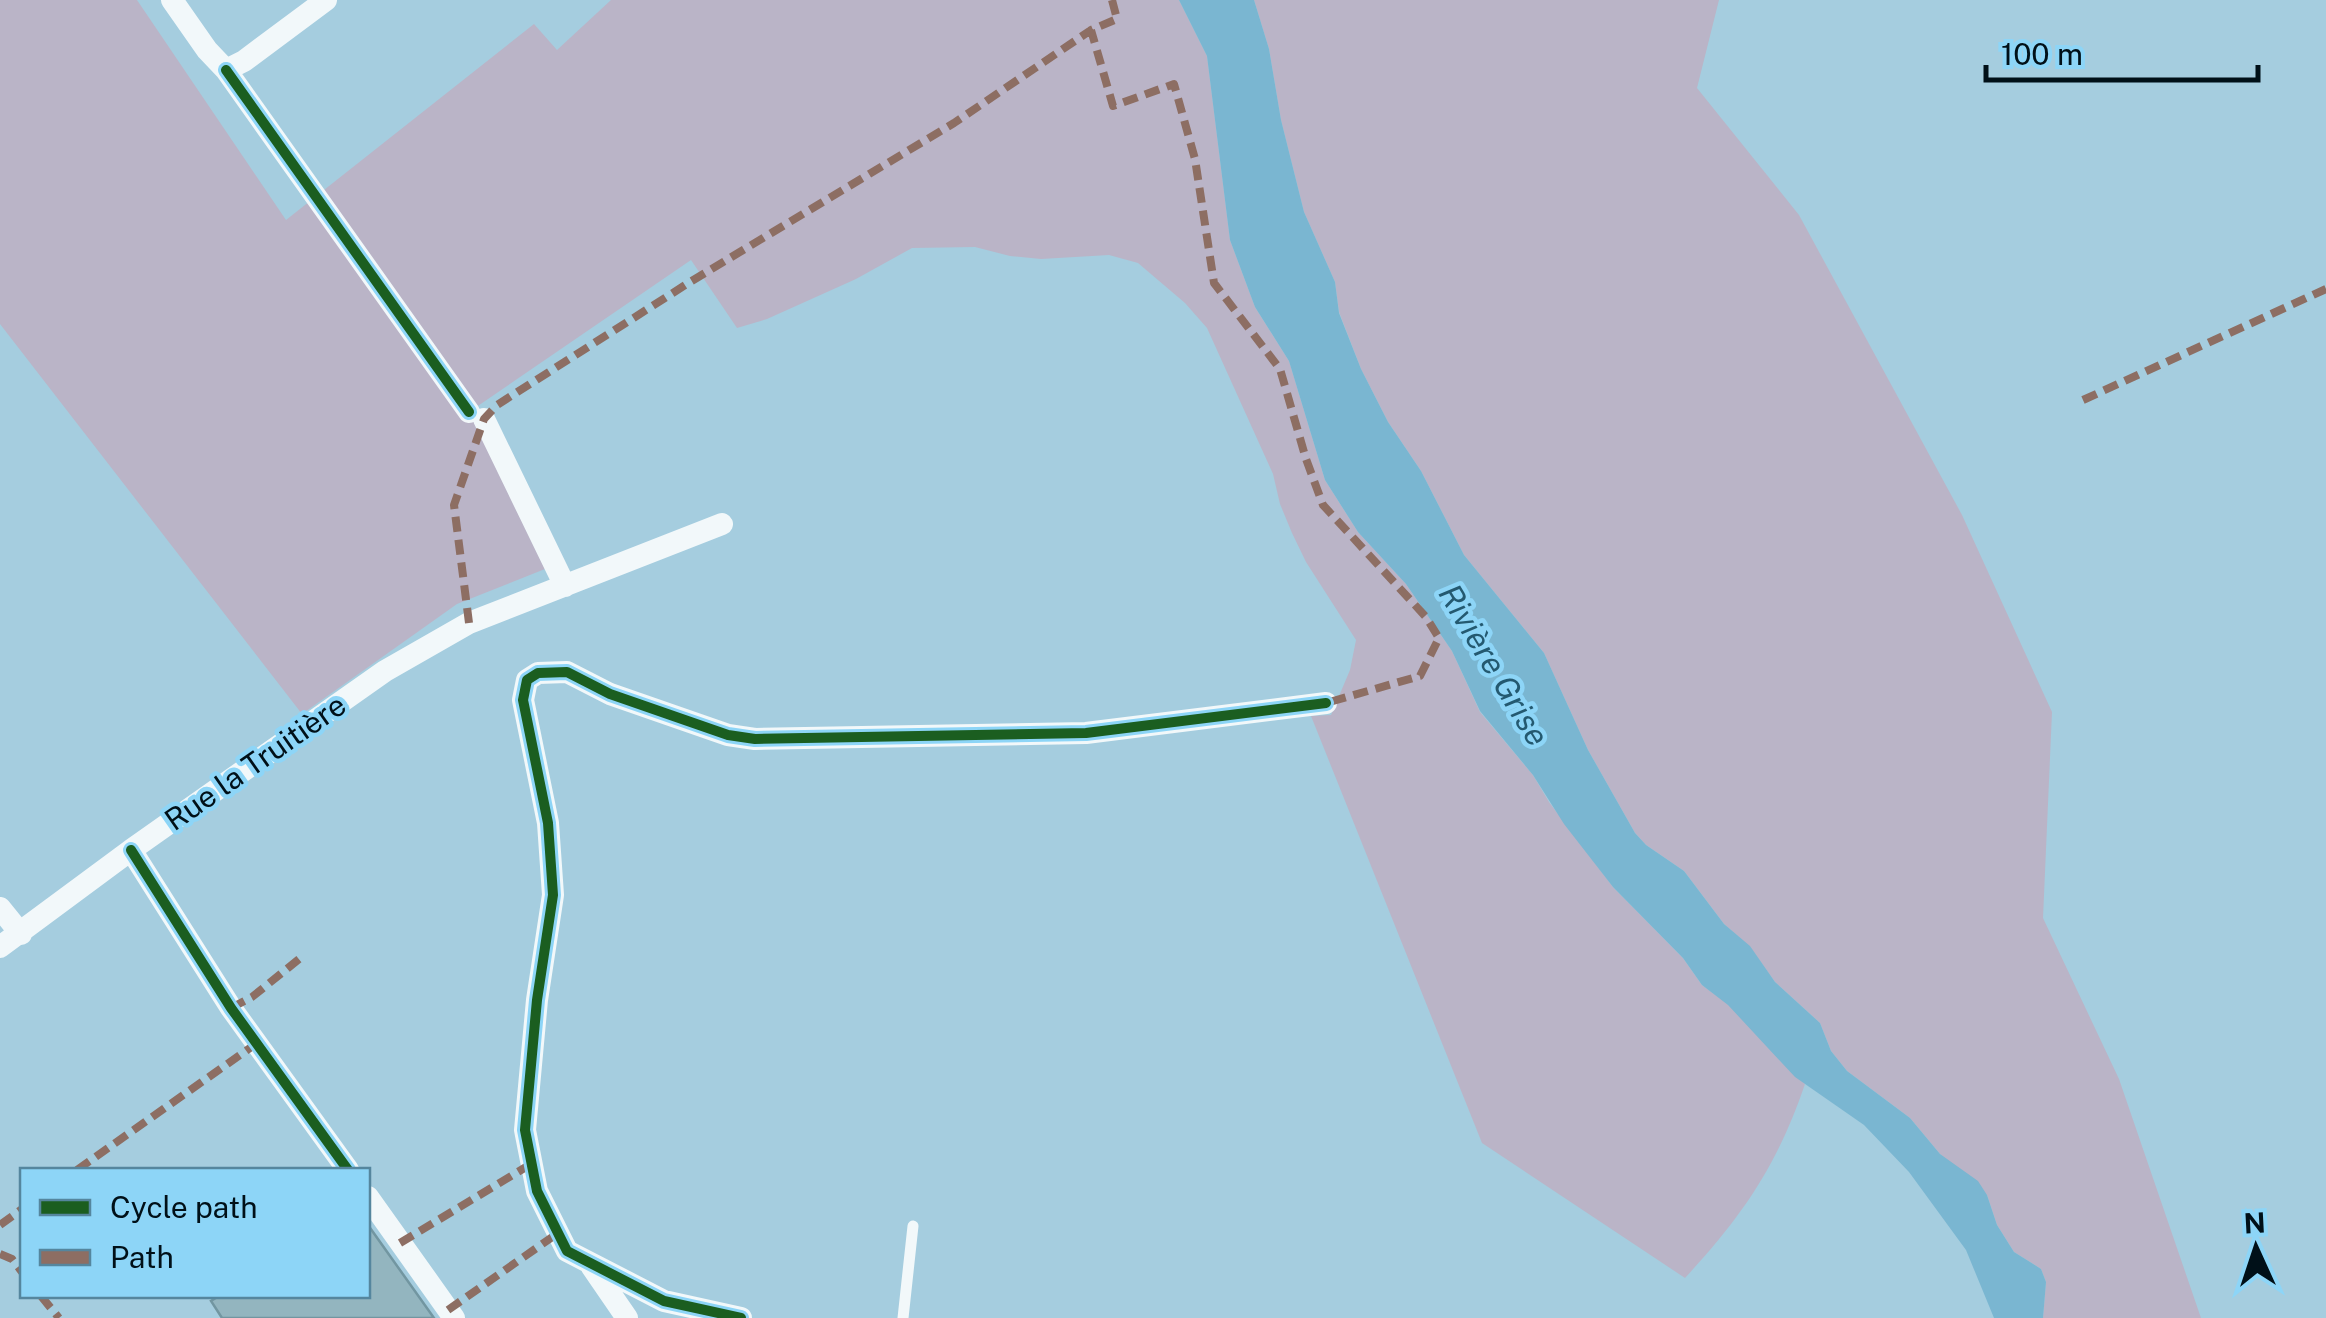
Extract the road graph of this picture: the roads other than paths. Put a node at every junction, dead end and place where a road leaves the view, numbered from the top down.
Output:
1 (172, 0) edge
2 (326, 0) edge
3 (226, 70) junction
4 (722, 524) dead end
5 (565, 586) junction
6 (1326, 702) dead end
7 (131, 850) junction
8 (0, 908) edge
9 (21, 934) junction
10 (0, 947) edge
11 (347, 1168) edge
12 (370, 1200) edge
13 (912, 1226) dead end
14 (588, 1262) junction
15 (454, 1318) edge
16 (627, 1318) edge
17 (742, 1318) edge
18 (903, 1318) edge

1 - 3 street
2 - 3 street
3 - 5 street
4 - 5 street, Rue la Truitière
5 - 7 street, Rue la Truitière
6 - 14 street
7 - 9 street, Rue la Truitière
7 - 11 street
8 - 9 street
9 - 10 street, Rue la Truitière
12 - 15 street
13 - 18 lane
14 - 16 street
14 - 17 street

